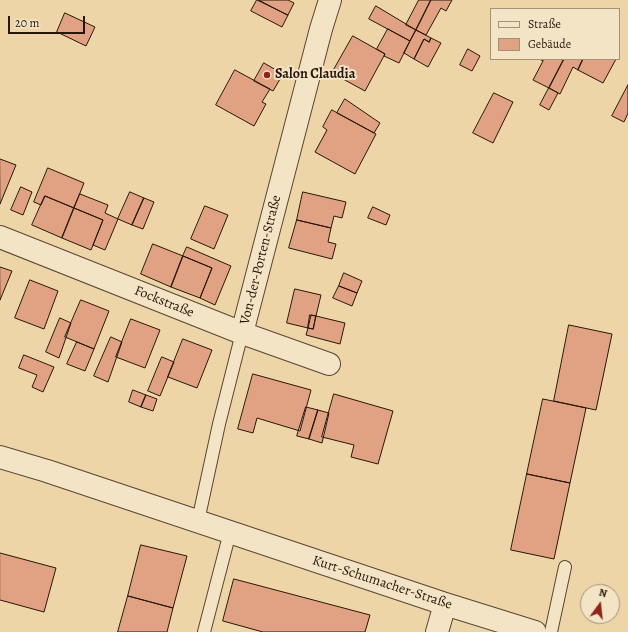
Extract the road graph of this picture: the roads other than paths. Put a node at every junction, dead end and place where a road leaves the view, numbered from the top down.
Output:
1 (330, 0) edge
2 (0, 237) edge
3 (242, 333) junction
4 (329, 364) dead end
5 (0, 457) edge
6 (198, 521) junction
7 (230, 532) junction
8 (565, 566) dead end
9 (445, 604) junction
10 (204, 632) edge
11 (437, 632) edge
12 (535, 632) edge
13 (550, 632) edge

1 - 3 street, Von-der-Porten-Straße
2 - 3 street, Fockstraße
3 - 4 street, Fockstraße
3 - 6 lane, Von-der-Porten-Straße
5 - 6 street, Kurt-Schumacher-Straße
6 - 7 street, Kurt-Schumacher-Straße
7 - 9 street, Kurt-Schumacher-Straße
7 - 10 lane
8 - 13 lane
9 - 11 street
9 - 12 street, Kurt-Schumacher-Straße

